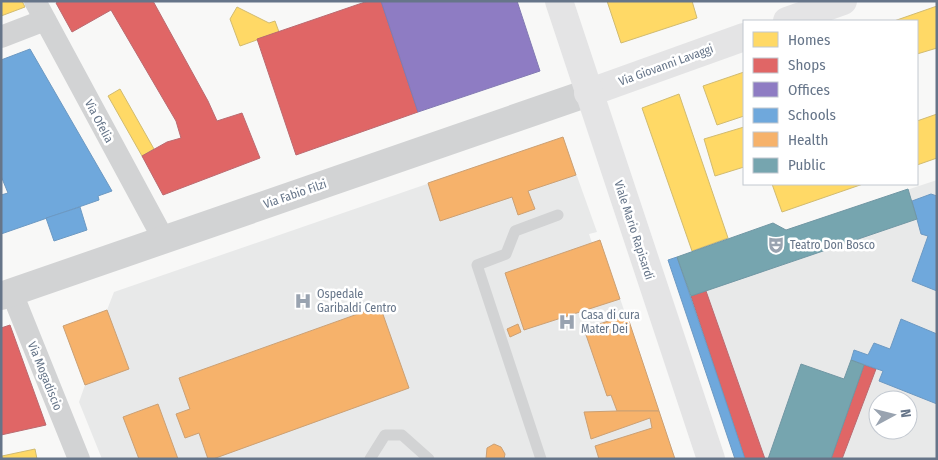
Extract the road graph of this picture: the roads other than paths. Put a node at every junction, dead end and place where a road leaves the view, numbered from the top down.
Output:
1 (559, 1) edge
2 (843, 1) edge
3 (40, 11) edge
4 (790, 20) edge
5 (1, 37) edge
6 (743, 37) edge
7 (588, 93) junction
8 (558, 215) dead end
9 (164, 240) junction
10 (7, 295) edge
11 (425, 457) edge
12 (79, 459) edge
13 (370, 459) edge
14 (541, 459) edge
15 (711, 459) edge

1 - 7 main road, Viale Mario Rapisardi
2 - 4 main road
3 - 5 street
3 - 9 street, Via Ofelia
6 - 7 main road, Via Giovanni Lavaggi
7 - 9 street, Via Fabio Filzi
7 - 15 main road, Viale Mario Rapisardi
8 - 14 lane
9 - 10 street, Via Fabio Filzi
10 - 12 street, Via Mogadiscio
11 - 13 lane

